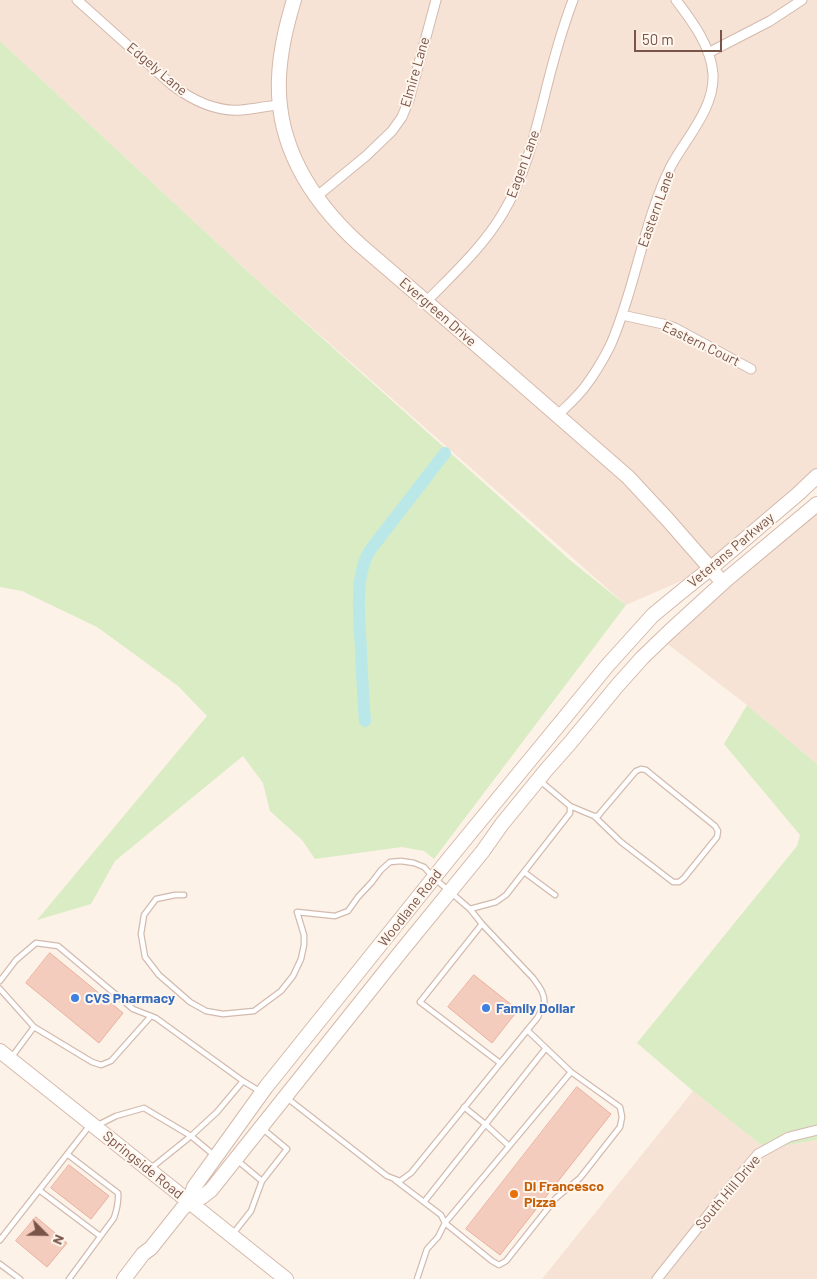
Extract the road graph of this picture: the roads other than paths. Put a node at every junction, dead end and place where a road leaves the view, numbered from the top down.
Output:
1 (77, 0) edge
2 (294, 0) edge
3 (436, 0) edge
4 (573, 0) edge
5 (676, 0) edge
6 (802, 0) edge
7 (708, 53) junction
8 (280, 105) junction
9 (316, 196) junction
10 (426, 302) junction
11 (622, 315) junction
12 (751, 369) dead end
13 (558, 416) junction
14 (817, 476) edge
15 (817, 504) edge
16 (711, 568) junction
17 (723, 583) junction
18 (645, 624) joint
19 (661, 639) joint
20 (538, 779) junction
21 (570, 806) junction
22 (594, 816) junction
23 (524, 872) junction
24 (434, 878) junction
25 (450, 891) junction
26 (555, 894) dead end
27 (184, 895) dead end
28 (470, 909) junction
29 (482, 924) junction
30 (0, 980) edge
31 (0, 989) edge
32 (151, 1016) junction
33 (34, 1027) junction
34 (527, 1030) junction
35 (546, 1048) junction
36 (5, 1055) edge
37 (500, 1063) junction
38 (571, 1072) junction
39 (243, 1081) junction
40 (262, 1093) junction
41 (286, 1097) junction
42 (464, 1107) junction
43 (485, 1124) junction
44 (93, 1125) junction
45 (261, 1128) junction
46 (817, 1130) edge
47 (191, 1136) junction
48 (509, 1146) junction
49 (67, 1154) junction
50 (216, 1157) junction
51 (235, 1159) junction
52 (149, 1169) junction
53 (392, 1178) junction
54 (262, 1181) junction
55 (39, 1190) junction
56 (189, 1202) junction
57 (424, 1202) junction
58 (445, 1223) junction
59 (100, 1236) junction
60 (231, 1236) junction
61 (0, 1240) edge
62 (0, 1264) edge
63 (20, 1279) edge
64 (69, 1279) edge
65 (124, 1279) edge
66 (286, 1279) edge
67 (417, 1279) edge
68 (657, 1279) edge

1 - 8 street, Edgely Lane
2 - 8 main road, Evergreen Drive
3 - 9 street, Elmire Lane
4 - 10 street, Eagen Lane
5 - 7 street, Eastern Lane
6 - 7 street
7 - 11 street, Eastern Lane
8 - 9 main road, Evergreen Drive
9 - 10 main road, Evergreen Drive
10 - 13 main road, Evergreen Drive
11 - 12 street, Eastern Court
11 - 13 street, Eastern Lane
13 - 16 main road, Evergreen Drive
14 - 16 main road, Veterans Parkway
15 - 17 main road, Veterans Parkway
16 - 17 main road, Evergreen Drive
16 - 18 main road, Veterans Parkway
17 - 19 main road, Veterans Parkway
18 - 24 main road, Woodlane Road
19 - 20 main road, Woodlane Road
20 - 21 lane
20 - 25 main road, Woodlane Road
21 - 22 lane
21 - 23 lane
22 - 22 lane
23 - 26 lane
23 - 28 lane
24 - 25 lane
24 - 27 lane
24 - 40 main road, Woodlane Road
25 - 28 lane
25 - 41 main road, Woodlane Road
28 - 29 lane
29 - 34 lane
29 - 37 lane
30 - 32 lane
31 - 33 lane
32 - 33 lane
32 - 39 lane
33 - 36 lane
34 - 35 lane
34 - 37 lane
35 - 38 lane
35 - 43 lane
36 - 44 main road, Springside Road
37 - 42 lane
38 - 48 lane
38 - 58 lane
39 - 40 lane
39 - 47 lane
40 - 50 main road, Woodlane Road
41 - 45 main road, Woodlane Road
41 - 53 lane
42 - 43 lane
42 - 53 lane
43 - 48 lane
43 - 57 lane
44 - 47 lane
44 - 49 lane
44 - 52 main road, Springside Road
45 - 51 main road, Woodlane Road
45 - 54 lane
46 - 68 street, South Hill Drive
47 - 50 lane
47 - 52 lane
48 - 58 lane
49 - 55 lane
49 - 59 lane
50 - 56 main road, Woodlane Road
51 - 54 lane
51 - 56 main road, Woodlane Road
52 - 56 main road, Springside Road
53 - 57 lane
54 - 60 lane
55 - 59 lane
55 - 61 lane
56 - 60 main road, Springside Road
56 - 65 main road, Woodlane Road
57 - 58 lane
58 - 67 lane
59 - 64 lane
60 - 66 main road, Springside Road
62 - 63 lane

